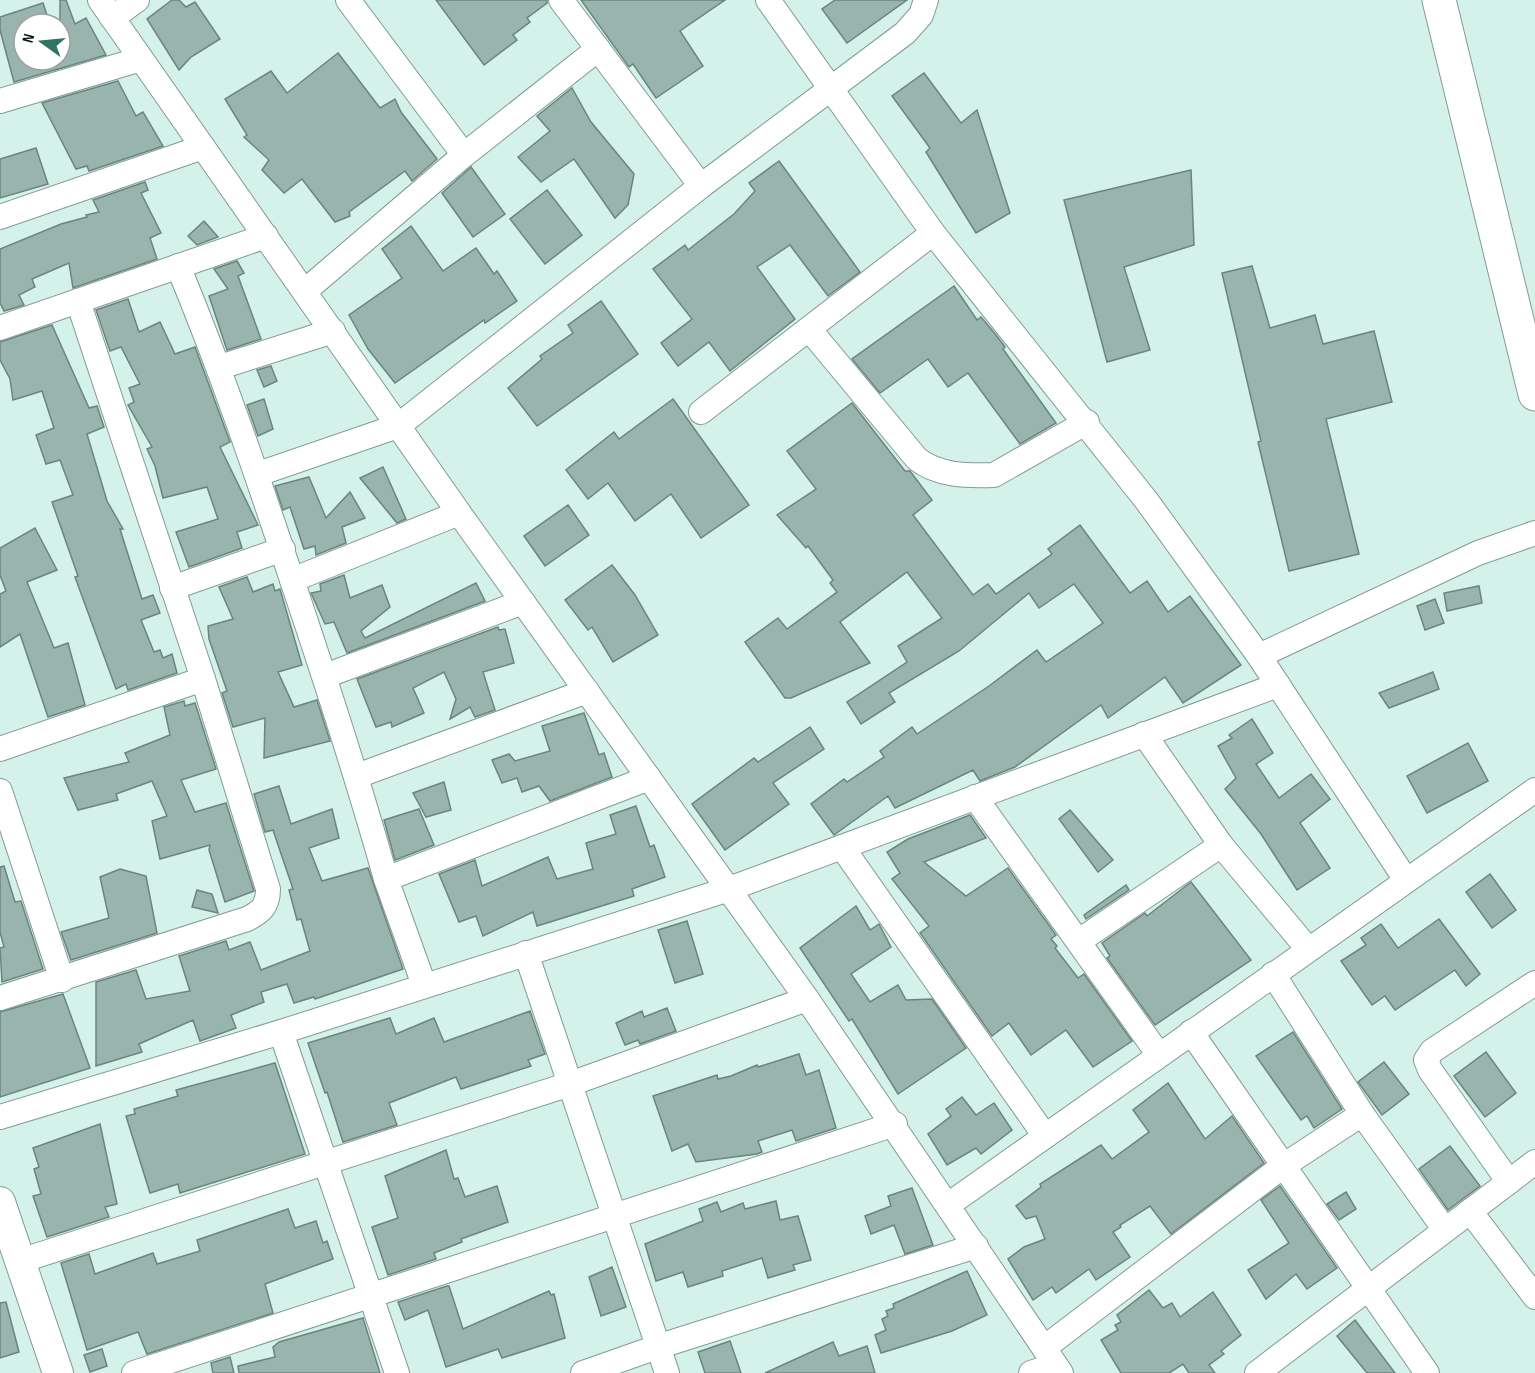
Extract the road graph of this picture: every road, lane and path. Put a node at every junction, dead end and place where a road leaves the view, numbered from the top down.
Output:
1 (137, 0) edge
2 (348, 0) edge
3 (561, 0) edge
4 (768, 0) edge
5 (926, 0) edge
6 (1438, 0) edge
7 (106, 9) edge
8 (598, 49) junction
9 (141, 58) junction
10 (830, 87) junction
11 (0, 101) edge
12 (203, 147) junction
13 (464, 155) junction
14 (701, 186) junction
15 (0, 217) edge
16 (933, 233) junction
17 (266, 236) junction
18 (178, 266) junction
19 (305, 291) junction
20 (78, 301) junction
21 (0, 328) edge
22 (809, 329) junction
23 (333, 332) junction
24 (220, 367) junction
25 (1535, 394) edge
26 (701, 412) dead end
27 (1087, 422) junction
28 (398, 426) junction
29 (258, 474) junction
30 (459, 513) junction
31 (1535, 533) edge
32 (283, 549) junction
33 (292, 580) junction
34 (172, 588) junction
35 (523, 602) junction
36 (1259, 656) junction
37 (325, 676) junction
38 (203, 679) junction
39 (1278, 685) junction
40 (587, 691) junction
41 (1144, 734) junction
42 (0, 749) edge
43 (357, 776) junction
44 (650, 778) junction
45 (1535, 790) edge
46 (0, 791) edge
47 (975, 797) junction
48 (1221, 845) junction
49 (842, 847) junction
50 (386, 879) junction
51 (1406, 880) junction
52 (729, 889) junction
53 (1079, 941) junction
54 (1308, 949) junction
55 (526, 952) junction
56 (1273, 975) junction
57 (62, 980) junction
58 (1535, 983) edge
59 (424, 985) junction
60 (0, 998) edge
61 (807, 999) junction
62 (281, 1032) junction
63 (1191, 1032) junction
64 (1159, 1055) junction
65 (570, 1084) junction
66 (1362, 1114) junction
67 (0, 1117) edge
68 (895, 1124) junction
69 (1045, 1136) junction
70 (325, 1162) junction
71 (1535, 1162) edge
72 (1283, 1166) junction
73 (1509, 1182) junction
74 (0, 1202) edge
75 (948, 1205) junction
76 (1470, 1211) junction
77 (613, 1216) junction
78 (1445, 1230) junction
79 (976, 1246) junction
80 (20, 1261) junction
81 (1368, 1288) junction
82 (371, 1297) junction
83 (1535, 1297) edge
84 (657, 1347) junction
85 (1053, 1362) edge
86 (58, 1373) edge
87 (134, 1373) edge
88 (398, 1373) edge
89 (583, 1373) edge
90 (668, 1373) edge
91 (1031, 1373) edge
92 (1257, 1373) edge
93 (1427, 1373) edge

1 - 7 street
2 - 13 street
3 - 8 street
4 - 10 street
5 - 10 street
6 - 25 main road
7 - 9 street
8 - 13 street
8 - 14 street
9 - 11 street
9 - 12 street
10 - 14 street
10 - 16 street
12 - 15 street
12 - 17 street
13 - 19 street
14 - 28 street
16 - 22 street
16 - 27 street
17 - 18 street
17 - 19 street
18 - 20 street
18 - 24 street
19 - 23 street
20 - 21 street
20 - 34 street
22 - 26 street
22 - 27 street
23 - 24 street
23 - 28 street
24 - 29 street
27 - 36 street
28 - 29 street
28 - 30 street
29 - 32 street
30 - 33 street
30 - 35 street
31 - 36 street
32 - 33 street
32 - 34 street
33 - 37 street
34 - 38 street
35 - 37 street
35 - 40 street
36 - 39 street
37 - 43 street
38 - 42 street
38 - 57 street
39 - 41 street
39 - 51 street
40 - 43 street
40 - 44 street
41 - 47 street
41 - 48 street
43 - 50 street
44 - 50 street
44 - 52 street
45 - 51 street
46 - 57 street
47 - 49 street
47 - 53 street
48 - 53 street
48 - 54 street
49 - 52 street
49 - 69 street
50 - 59 street
51 - 54 street
52 - 55 street
52 - 61 street
53 - 64 street
54 - 56 street
55 - 59 street
55 - 65 street
56 - 63 street
56 - 66 street
57 - 60 street
58 - 73 street
59 - 62 street
61 - 65 street
61 - 68 street
62 - 67 street
62 - 70 street
63 - 64 street
63 - 72 street
64 - 69 street
65 - 70 street
65 - 77 street
66 - 72 street
66 - 78 street
68 - 75 street
68 - 77 street
69 - 75 street
70 - 80 street
70 - 82 street
71 - 73 street
72 - 81 street
72 - 85 street
73 - 76 street
74 - 80 street
75 - 79 street
76 - 78 street
76 - 83 street
77 - 82 street
77 - 84 street
78 - 81 street
79 - 84 street
79 - 85 street
80 - 86 street
81 - 92 street
81 - 93 street
82 - 87 street
82 - 88 street
84 - 89 street
84 - 90 street
85 - 91 street

